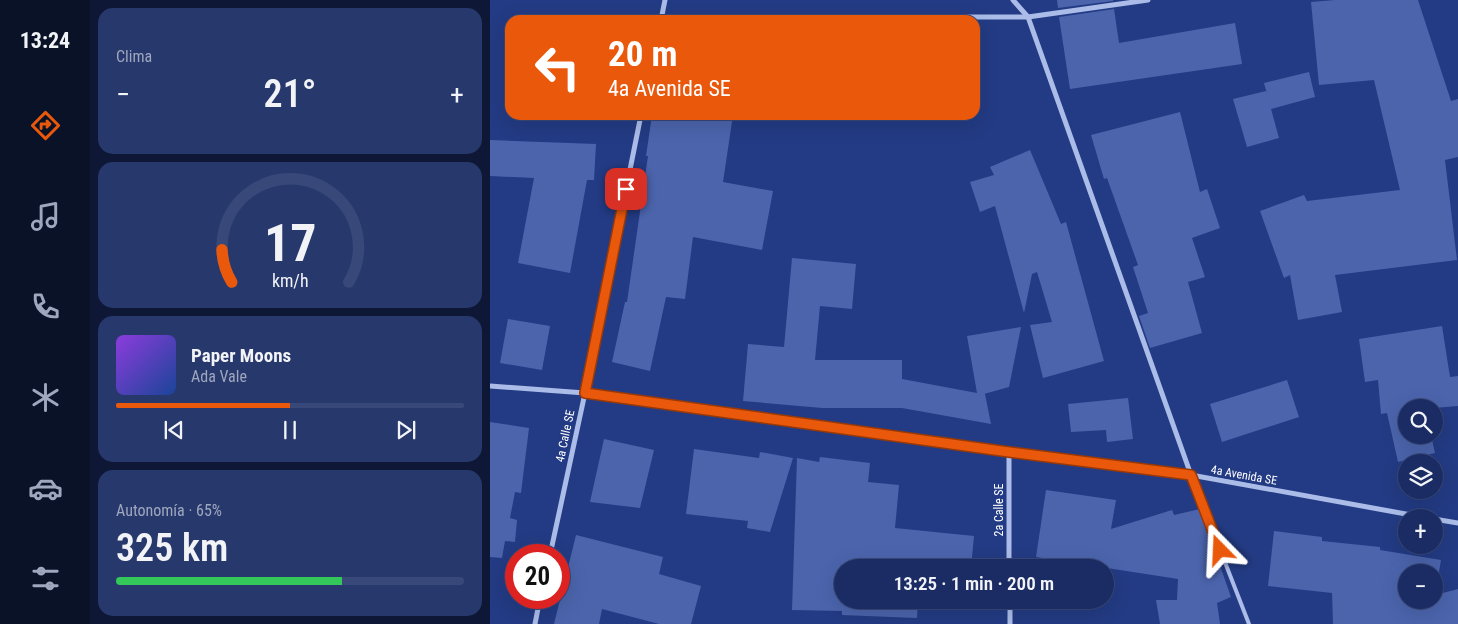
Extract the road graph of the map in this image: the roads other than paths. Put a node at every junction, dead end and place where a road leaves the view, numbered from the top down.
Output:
1 (665, 0) edge
2 (1013, 0) edge
3 (1148, 0) edge
4 (662, 15) edge
5 (980, 17) edge
6 (1028, 17) junction
7 (640, 120) edge
8 (490, 386) edge
9 (585, 393) junction
10 (1009, 452) junction
11 (1191, 475) junction
12 (1398, 513) edge
13 (1443, 520) edge
14 (1458, 523) edge
15 (552, 544) edge
16 (1009, 559) edge
17 (537, 609) edge
18 (1010, 609) edge
19 (534, 624) edge
20 (1010, 624) edge
21 (1249, 624) edge

1 - 4 street
2 - 6 street
3 - 6 street
5 - 6 street
6 - 11 street
7 - 9 street, 4a Calle SE
8 - 9 street, 4a Avenida SE
9 - 10 street, 4a Avenida SE
9 - 15 street, 4a Calle SE
10 - 11 street, 4a Avenida SE
10 - 16 street, 2a Calle SE
11 - 12 street, 4a Avenida SE
11 - 21 lane
13 - 14 street
17 - 19 street
18 - 20 street

